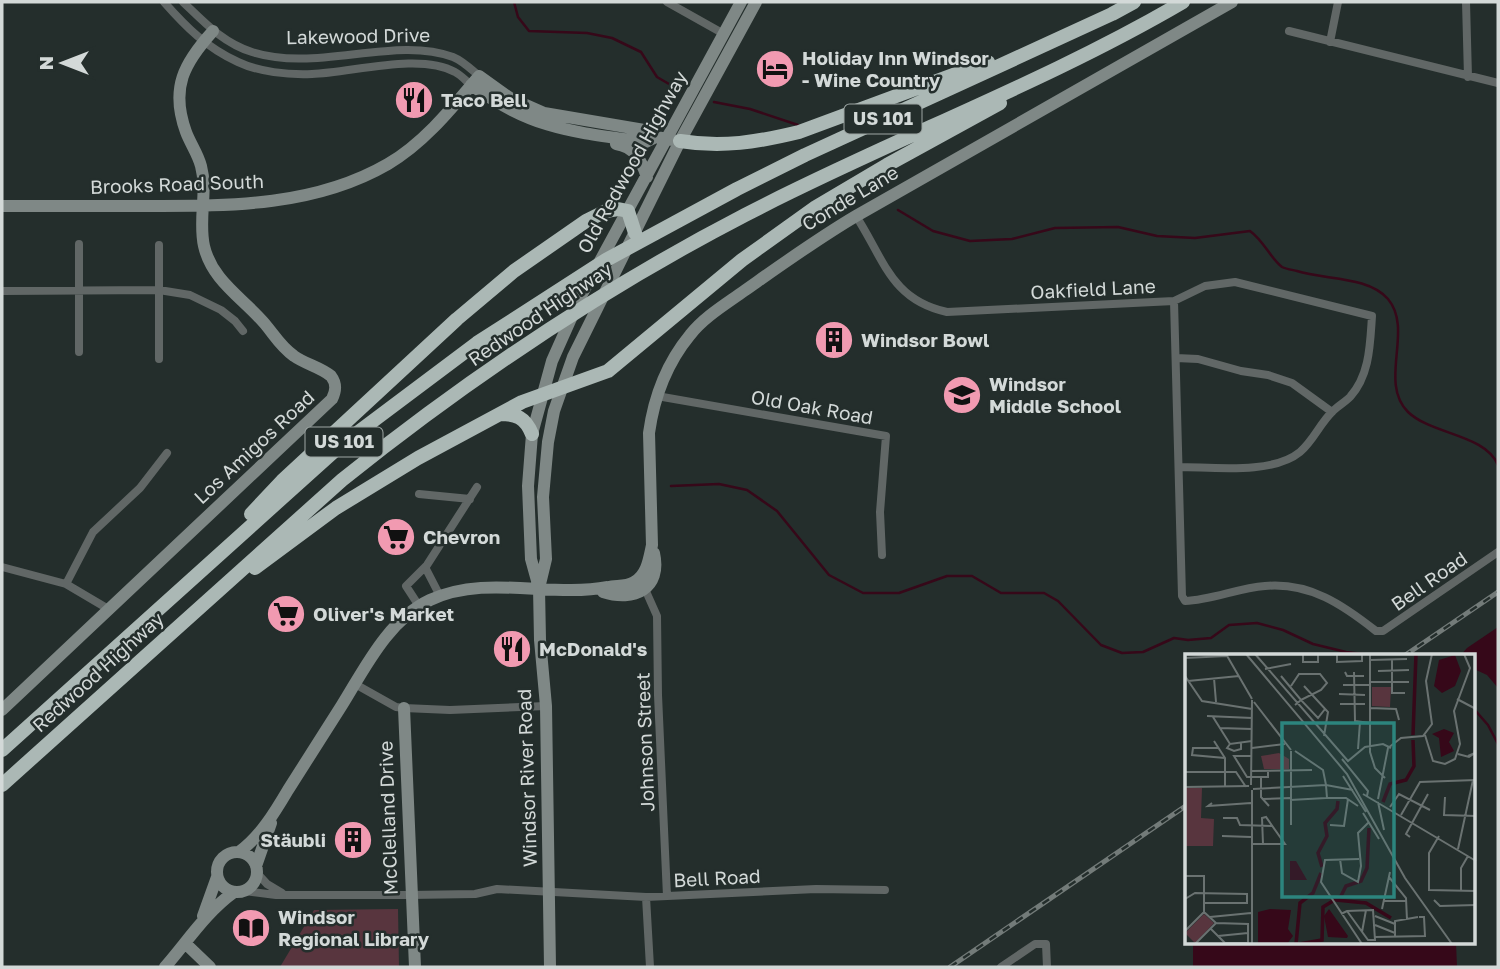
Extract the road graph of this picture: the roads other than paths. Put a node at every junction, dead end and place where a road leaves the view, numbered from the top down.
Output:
1 (164, 2) edge
2 (183, 2) edge
3 (667, 2) edge
4 (741, 2) edge
5 (756, 2) edge
6 (1134, 2) edge
7 (1183, 2) edge
8 (1232, 2) edge
9 (1338, 2) edge
10 (1466, 2) edge
11 (1088, 25) junction
12 (213, 31) junction
13 (1289, 31) dead end
14 (723, 34) junction
15 (203, 42) junction
16 (1330, 42) junction
17 (1102, 46) junction
18 (1468, 76) junction
19 (475, 81) junction
20 (1498, 83) edge
21 (597, 135) junction
22 (668, 139) junction
23 (647, 177) junction
24 (2, 206) edge
25 (203, 206) junction
26 (628, 211) junction
27 (856, 216) junction
28 (635, 233) junction
29 (79, 244) dead end
30 (159, 245) dead end
31 (79, 289) junction
32 (2, 290) edge
33 (159, 290) junction
34 (1174, 301) junction
35 (243, 331) dead end
36 (79, 352) dead end
37 (1176, 358) junction
38 (159, 359) dead end
39 (562, 388) junction
40 (541, 394) junction
41 (657, 396) junction
42 (1332, 412) junction
43 (498, 414) junction
44 (532, 434) junction
45 (167, 453) dead end
46 (1179, 467) junction
47 (477, 487) dead end
48 (419, 494) dead end
49 (470, 499) junction
50 (652, 545) junction
51 (1498, 552) edge
52 (882, 555) dead end
53 (2, 567) edge
54 (425, 567) junction
55 (193, 577) junction
56 (66, 584) junction
57 (539, 588) junction
58 (645, 589) junction
59 (596, 590) junction
60 (440, 596) junction
61 (207, 601) junction
62 (419, 606) junction
63 (110, 610) junction
64 (355, 684) junction
65 (546, 706) junction
66 (404, 708) junction
67 (2, 710) edge
68 (2, 750) edge
69 (2, 785) edge
70 (276, 810) junction
71 (239, 852) junction
72 (256, 869) junction
73 (218, 877) junction
74 (885, 890) dead end
75 (239, 891) junction
76 (550, 892) junction
77 (285, 895) junction
78 (410, 895) junction
79 (667, 896) junction
80 (646, 897) junction
81 (200, 923) junction
82 (186, 944) junction
83 (165, 967) edge
84 (210, 967) edge
85 (415, 967) edge
86 (550, 967) edge
87 (650, 967) edge
88 (1001, 967) edge
89 (1047, 967) edge

1 - 15 street, Lakewood Drive
2 - 12 street, Lakewood Drive
3 - 14 street
4 - 14 street, Old Redwood Highway
5 - 22 street, Old Redwood Highway
6 - 11 highway, Redwood Highway / US 101
7 - 17 highway, Redwood Highway / US 101
8 - 27 street, Conde Lane
9 - 16 street
10 - 18 street
11 - 22 highway
11 - 55 highway, Redwood Highway / US 101
12 - 15 street, Los Amigos Road
12 - 19 street, Lakewood Drive
13 - 16 street
14 - 22 street, Old Redwood Highway
15 - 19 street, Lakewood Drive
15 - 25 street, Los Amigos Road
16 - 18 street
17 - 39 highway
17 - 61 highway, Redwood Highway / US 101
18 - 20 street
19 - 21 street, Lakewood Drive
19 - 22 street, Lakewood Drive
19 - 25 street, Brooks Road South
21 - 22 street, Lakewood Drive
21 - 23 street
22 - 23 street, Old Redwood Highway
22 - 28 street, Old Redwood Highway
23 - 26 street, Old Redwood Highway
24 - 25 street, Brooks Road South
25 - 63 street, Los Amigos Road
26 - 28 highway
26 - 40 street, Old Redwood Highway
26 - 55 highway
27 - 34 street, Oakfield Lane
27 - 41 street, Conde Lane
28 - 39 street, Old Redwood Highway
29 - 31 street
30 - 33 street
31 - 32 street
31 - 33 street
31 - 36 street
33 - 35 street
33 - 38 street
34 - 37 street
34 - 42 street, Oakfield Lane
37 - 42 street
37 - 46 street
39 - 40 highway
39 - 57 street, Old Redwood Highway
40 - 43 highway
40 - 44 street, Old Redwood Highway
41 - 50 street, Conde Lane
41 - 52 street, Old Oak Road
42 - 46 street
43 - 44 highway
43 - 61 highway
44 - 57 street, Old Redwood Highway
45 - 56 street
46 - 51 street, Bell Road
47 - 49 street
48 - 49 street
49 - 54 street
50 - 58 street, Conde Lane
50 - 59 street, Conde Lane
53 - 56 street
54 - 60 street
54 - 62 street
55 - 68 highway, Redwood Highway / US 101
56 - 63 street
57 - 59 street, Conde Lane
57 - 60 street
57 - 65 street, Windsor River Road
58 - 59 street, Conde Lane
58 - 79 street, Johnson Street
60 - 62 street
61 - 69 highway, Redwood Highway / US 101
62 - 64 street
63 - 67 street, Los Amigos Road
64 - 66 street
64 - 70 street
65 - 66 street
65 - 76 street, Windsor River Road
66 - 78 street, McClelland Drive
70 - 71 street
70 - 72 street
71 - 72 street
71 - 73 street
72 - 75 street
72 - 77 street
73 - 75 street
73 - 81 street
74 - 79 street, Bell Road
75 - 77 street, Bell Road
75 - 81 street
76 - 78 street, Bell Road
76 - 80 street, Bell Road
76 - 86 street, Windsor River Road
77 - 78 street, Bell Road
78 - 85 street, McClelland Drive
79 - 80 street, Bell Road
80 - 87 street
81 - 82 street
82 - 83 street
82 - 84 street
88 - 89 street

